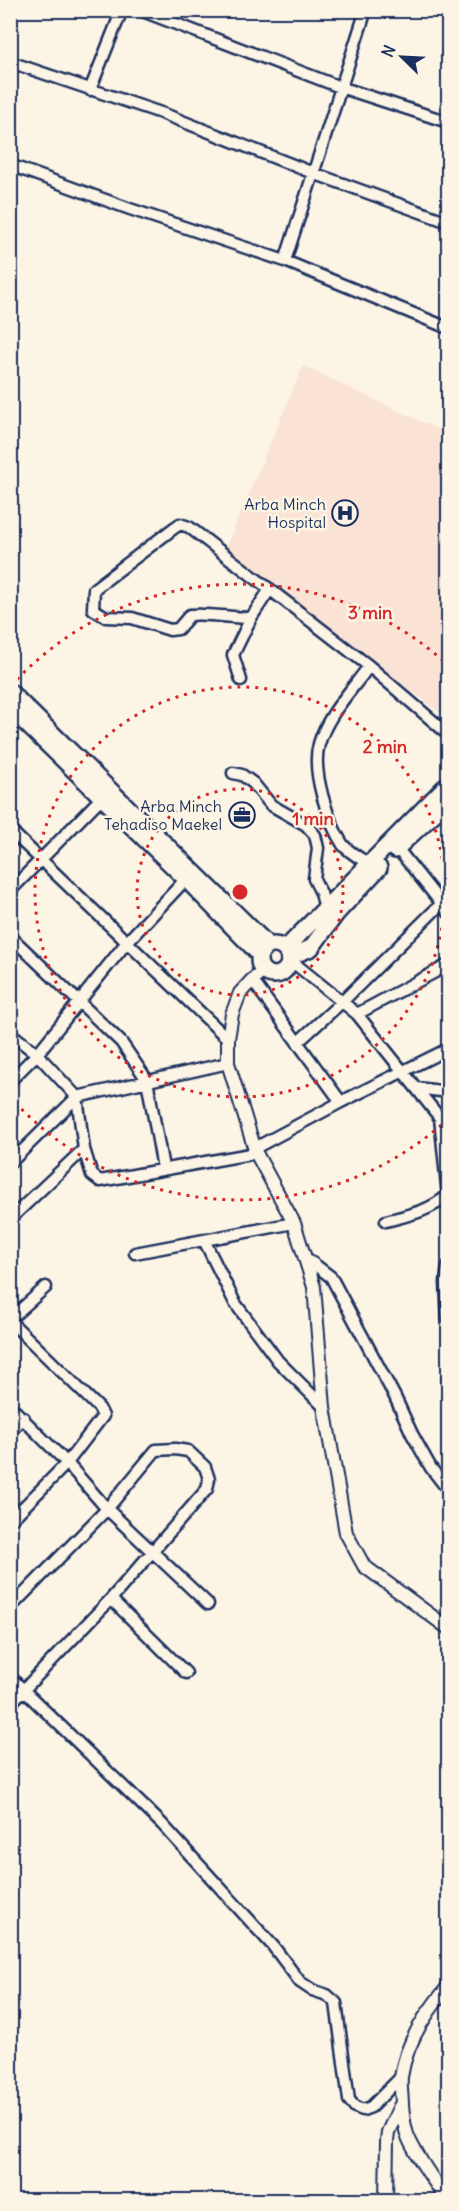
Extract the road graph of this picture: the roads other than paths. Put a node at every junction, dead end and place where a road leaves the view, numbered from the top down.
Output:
1 (122, 10) edge
2 (140, 10) edge
3 (366, 10) edge
4 (10, 62) edge
5 (340, 87) junction
6 (90, 90) junction
7 (448, 122) edge
8 (10, 165) edge
9 (313, 173) junction
10 (448, 222) edge
11 (285, 261) junction
12 (448, 328) edge
13 (270, 590) junction
14 (250, 618) junction
15 (369, 666) junction
16 (242, 680) dead end
17 (10, 692) edge
18 (11, 711) edge
19 (448, 734) edge
20 (233, 773) dead end
21 (448, 784) edge
22 (106, 793) junction
23 (448, 801) edge
24 (10, 830) edge
25 (397, 848) junction
26 (40, 860) junction
27 (369, 864) junction
28 (186, 879) junction
29 (10, 891) edge
30 (446, 903) edge
31 (325, 909) junction
32 (10, 936) edge
33 (127, 942) junction
34 (265, 950) junction
35 (288, 955) junction
36 (448, 965) edge
37 (258, 976) junction
38 (79, 1002) junction
39 (344, 1002) junction
40 (357, 1014) junction
41 (10, 1033) edge
42 (228, 1039) junction
43 (298, 1042) junction
44 (448, 1049) edge
45 (38, 1054) junction
46 (228, 1063) junction
47 (404, 1073) junction
48 (147, 1080) junction
49 (10, 1081) edge
50 (417, 1088) junction
51 (448, 1092) edge
52 (77, 1098) junction
53 (341, 1102) junction
54 (84, 1149) junction
55 (256, 1150) junction
56 (10, 1163) edge
57 (447, 1163) edge
58 (163, 1168) junction
59 (448, 1196) edge
60 (10, 1219) edge
61 (386, 1221) dead end
62 (294, 1223) junction
63 (204, 1240) junction
64 (135, 1253) dead end
65 (306, 1258) junction
66 (448, 1266) edge
67 (46, 1287) dead end
68 (448, 1319) edge
69 (10, 1320) edge
70 (448, 1377) edge
71 (448, 1384) edge
72 (10, 1406) edge
73 (324, 1407) junction
74 (24, 1418) junction
75 (10, 1431) edge
76 (67, 1463) junction
77 (448, 1490) edge
78 (107, 1509) junction
79 (10, 1521) edge
80 (154, 1551) junction
81 (111, 1599) junction
82 (208, 1604) dead end
83 (10, 1608) edge
84 (448, 1628) edge
85 (186, 1673) dead end
86 (10, 1677) edge
87 (23, 1690) junction
88 (10, 1704) edge
89 (448, 1987) edge
90 (401, 2077) junction
91 (402, 2102) junction
92 (386, 2200) edge
93 (447, 2200) edge

1 - 6 street
2 - 5 street
3 - 5 street
4 - 6 street
5 - 7 street
5 - 9 street
6 - 9 street
8 - 11 street
9 - 10 street
9 - 11 street
11 - 12 street
13 - 14 street
13 - 14 street
13 - 15 street
14 - 16 street
15 - 19 street
15 - 27 street
17 - 22 main road
18 - 22 main road
20 - 31 street
21 - 27 main road
22 - 26 street
22 - 28 main road
22 - 34 main road
23 - 25 main road
24 - 26 street
25 - 30 street
25 - 35 main road
26 - 29 street
26 - 33 street
27 - 31 main road
28 - 33 street
28 - 34 main road
30 - 39 street
31 - 35 main road
32 - 38 street
33 - 38 street
33 - 42 street
34 - 35 main road
34 - 37 main road
35 - 37 main road
35 - 39 street
36 - 40 street
37 - 42 street
37 - 43 street
38 - 45 street
38 - 48 street
39 - 40 street
39 - 43 street
40 - 47 street
41 - 45 street
42 - 46 street
43 - 53 street
44 - 47 street
45 - 49 street
45 - 52 street
46 - 48 street
46 - 55 street
47 - 50 street
47 - 53 street
48 - 52 street
48 - 58 street
50 - 51 street
50 - 57 street
52 - 54 street
52 - 56 street
53 - 55 street
54 - 58 street
54 - 60 street
55 - 58 street
55 - 62 street
57 - 59 street
59 - 61 street
62 - 63 street
62 - 65 street
63 - 64 street
63 - 73 street
65 - 73 street
65 - 77 street
66 - 68 street
67 - 69 street
69 - 76 street
70 - 71 street
72 - 74 street
73 - 84 street
74 - 75 street
74 - 76 street
76 - 78 street
76 - 79 street
78 - 80 street
78 - 80 street
78 - 83 street
80 - 81 street
80 - 82 street
81 - 85 street
81 - 87 street
86 - 87 street
87 - 88 street
87 - 90 street
89 - 90 street
90 - 91 street
91 - 92 street
91 - 93 street

